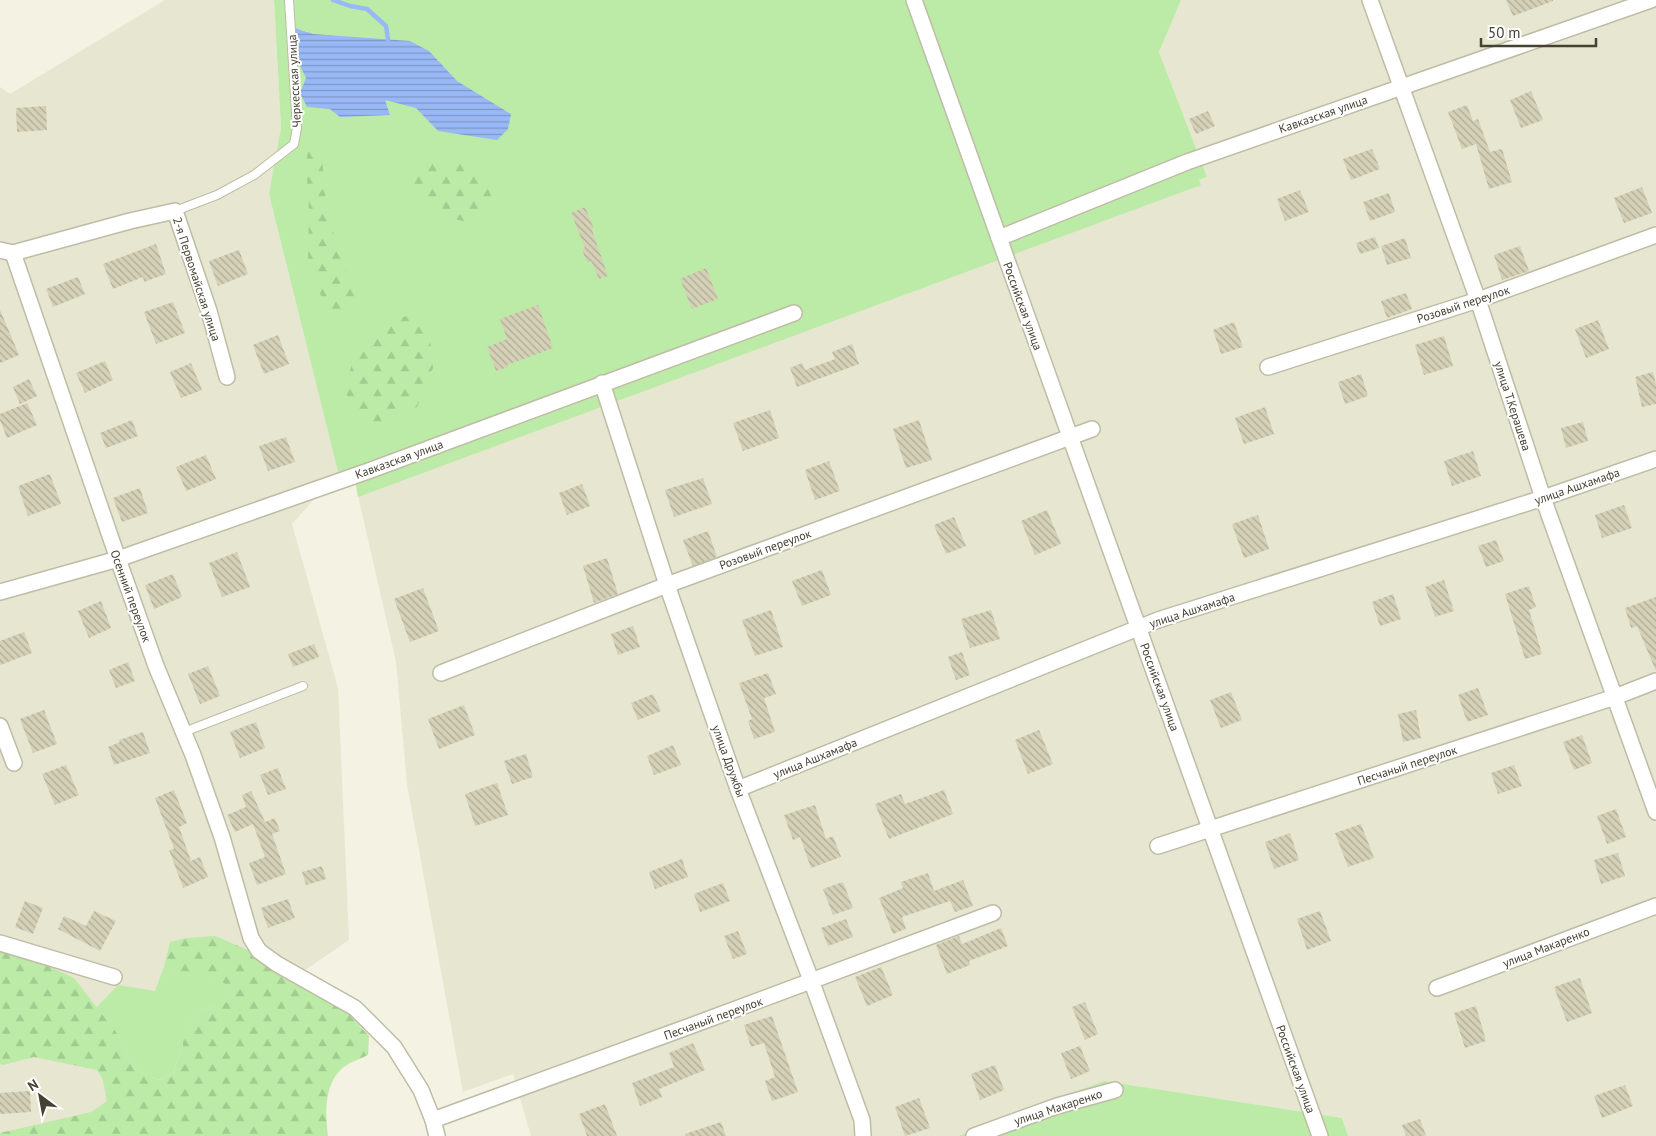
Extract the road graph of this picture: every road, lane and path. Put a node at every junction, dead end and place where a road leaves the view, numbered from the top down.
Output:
1 (289, 0) edge
2 (914, 0) edge
3 (1370, 0) edge
4 (1651, 0) edge
5 (1400, 88) junction
6 (175, 211) junction
7 (1656, 235) edge
8 (999, 238) junction
9 (7, 252) edge
10 (1478, 300) junction
11 (794, 313) dead end
12 (1268, 367) dead end
13 (227, 377) dead end
14 (602, 383) junction
15 (1092, 428) dead end
16 (1070, 436) junction
17 (1656, 459) edge
18 (1543, 498) junction
19 (118, 559) junction
20 (667, 585) junction
21 (0, 592) edge
22 (1138, 628) junction
23 (441, 673) dead end
24 (1656, 681) edge
25 (304, 686) dead end
26 (1615, 697) junction
27 (0, 726) edge
28 (184, 732) junction
29 (14, 763) dead end
30 (738, 789) junction
31 (1656, 812) edge
32 (1210, 829) junction
33 (1158, 846) dead end
34 (1656, 906) edge
35 (993, 913) dead end
36 (0, 942) edge
37 (114, 977) dead end
38 (811, 980) junction
39 (1437, 988) dead end
40 (1115, 1090) dead end
41 (433, 1120) junction
42 (437, 1136) edge
43 (863, 1136) edge
44 (974, 1136) edge
45 (1320, 1136) edge

1 - 6 lane, Черкесская улица
2 - 8 street, Российская улица
3 - 5 street, улица Т.Керашева
4 - 5 street, Кавказcкая улица
5 - 8 street, Кавказcкая улица
5 - 10 street, улица Т.Керашева
6 - 9 street, 2-я Первомайская улица
6 - 13 street, 2-я Первомайская улица
7 - 10 street, Розовый переулок
8 - 16 street, Российская улица
9 - 19 street, Осенний переулок
10 - 12 street, Розовый переулок
10 - 18 street, улица Т.Керашева
11 - 14 street, Кавказcкая улица
14 - 19 street, Кавказcкая улица
14 - 20 street, улица Дружбы
15 - 16 street, Розовый переулок
16 - 20 street, Розовый переулок
16 - 22 street, Российская улица
17 - 18 street, улица Ашхамафа
18 - 22 street, улица Ашхамафа
18 - 26 street, улица Т.Керашева
19 - 21 street, Кавказcкая улица
19 - 28 street, Осенний переулок
20 - 23 street, Розовый переулок
20 - 30 street, улица Дружбы
22 - 30 street, улица Ашхамафа
22 - 32 street, Российская улица
24 - 26 street, Песчаный переулок
25 - 28 lane
26 - 31 street, улица Т.Керашева
26 - 32 street, Песчаный переулок
27 - 29 street
28 - 41 street, Осенний переулок
30 - 38 street, улица Дружбы
32 - 33 street, Песчаный переулок
32 - 45 street, Российская улица
34 - 39 street, улица Макаренко
35 - 38 street, Песчаный переулок
36 - 37 street
38 - 41 street, Песчаный переулок
38 - 43 street, улица Дружбы
40 - 44 street, улица Макаренко
41 - 42 street

